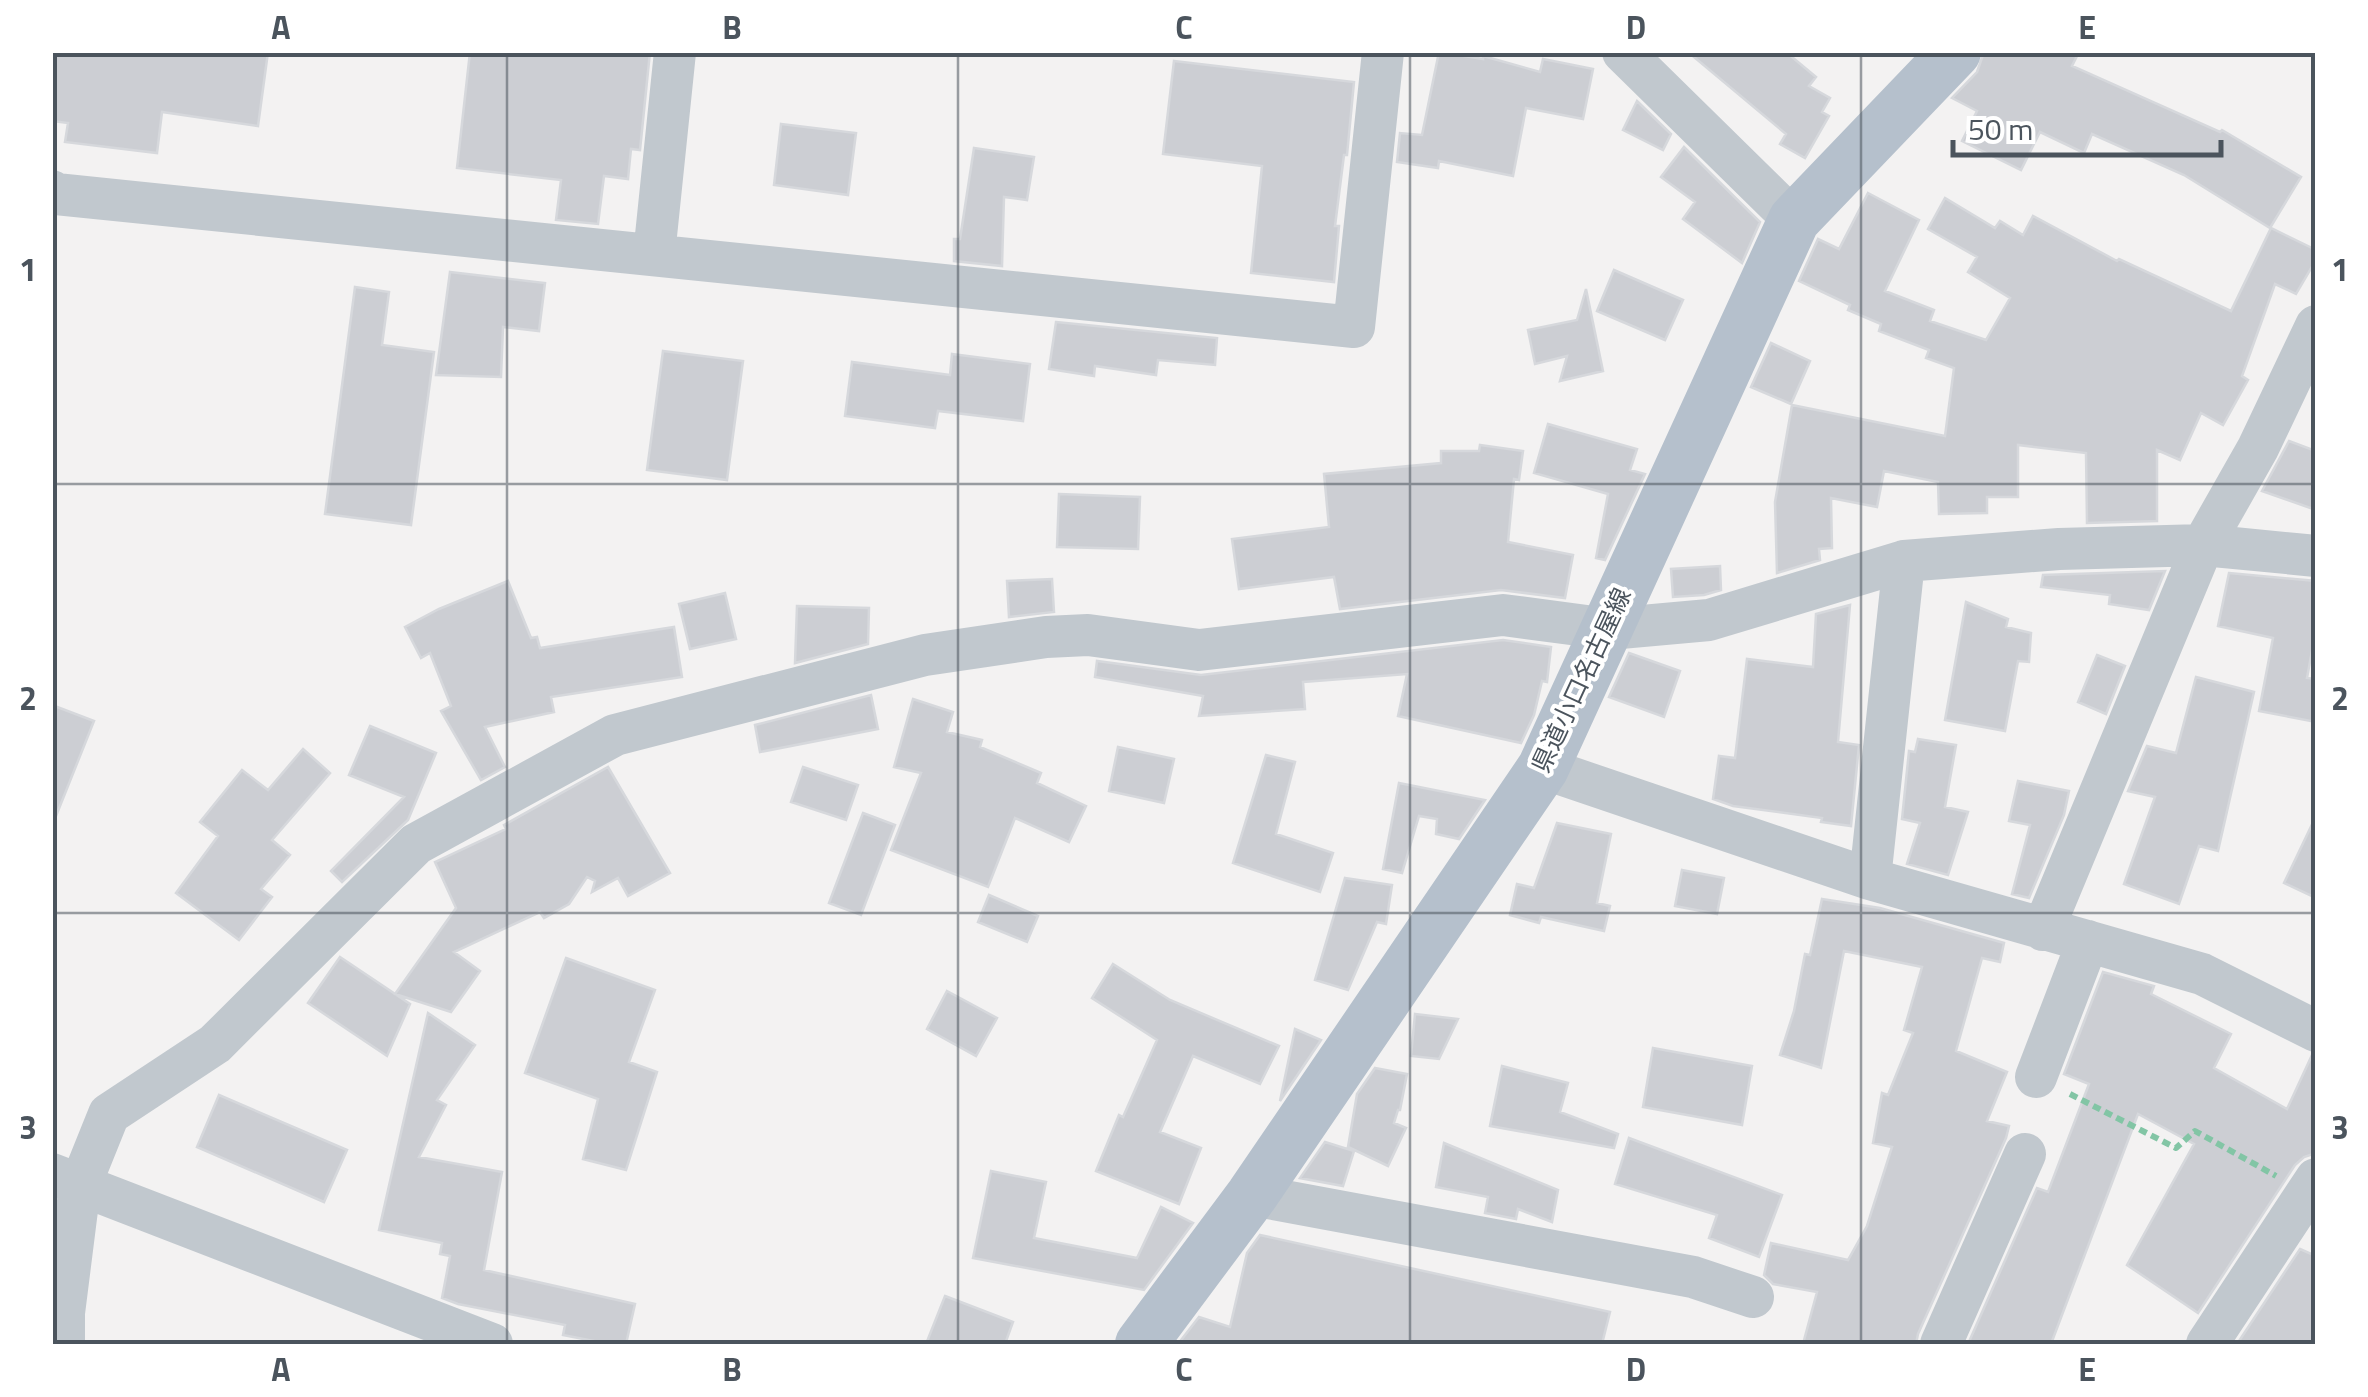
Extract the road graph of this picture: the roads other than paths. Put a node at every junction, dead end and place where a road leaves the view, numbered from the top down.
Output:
1 (675, 52) edge
2 (1383, 52) edge
3 (1623, 52) edge
4 (1955, 52) edge
5 (52, 191) edge
6 (1794, 220) junction
7 (654, 256) junction
8 (2316, 326) edge
9 (2203, 544) junction
10 (2316, 556) edge
11 (1904, 561) junction
12 (1608, 629) junction
13 (1543, 768) junction
14 (1870, 879) junction
15 (2043, 930) junction
16 (2088, 941) junction
17 (2316, 1031) edge
18 (2048, 1083) road end
19 (2024, 1154) dead end
20 (66, 1180) edge
21 (2311, 1186) edge
22 (1252, 1195) junction
23 (1753, 1297) dead end
24 (60, 1324) edge
25 (492, 1344) edge
26 (1141, 1344) edge
27 (1941, 1344) edge
28 (2207, 1344) edge

1 - 7 street
2 - 7 street
3 - 6 street
4 - 6 main road, 県道小口名古屋線
5 - 7 street
6 - 12 main road, 県道小口名古屋線
8 - 9 street
9 - 10 street
9 - 11 street
9 - 15 street
11 - 12 street
11 - 14 street
12 - 13 main road, 県道小口名古屋線
12 - 20 street
13 - 14 street
13 - 22 main road, 県道小口名古屋線
14 - 15 street
15 - 16 street
16 - 17 street
16 - 18 street
19 - 27 street
20 - 24 street
20 - 25 street
21 - 28 street
22 - 23 street
22 - 26 main road, 県道小口名古屋線

